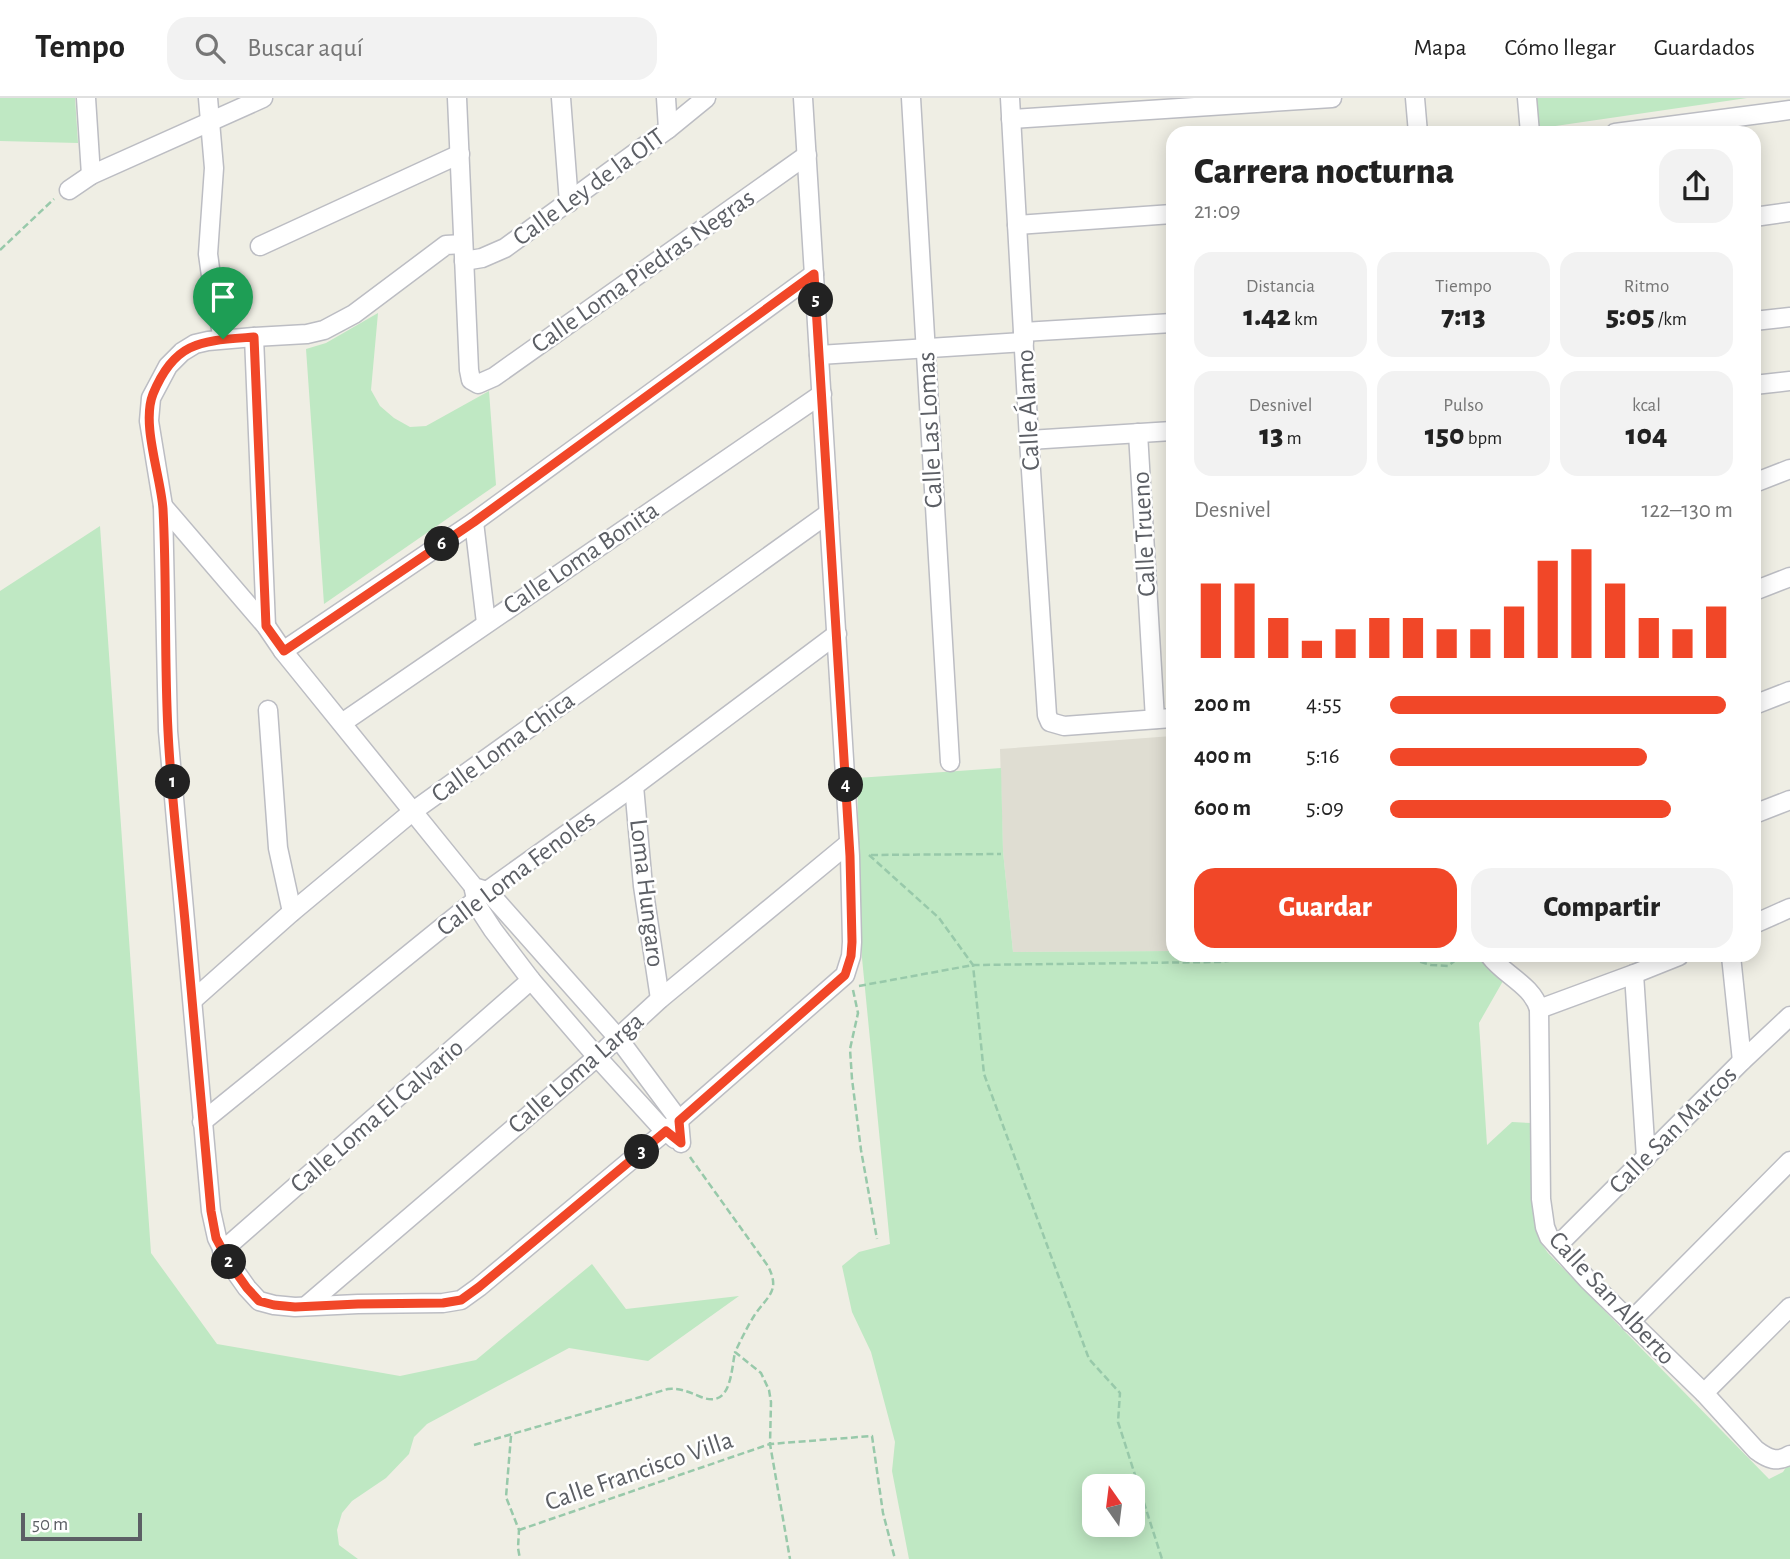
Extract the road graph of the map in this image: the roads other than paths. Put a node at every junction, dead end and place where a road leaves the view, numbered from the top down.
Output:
1 (86, 98) edge
2 (208, 98) edge
3 (263, 98) edge
4 (457, 98) edge
5 (561, 98) edge
6 (666, 98) edge
7 (706, 98) edge
8 (803, 98) edge
9 (911, 98) edge
10 (1010, 98) edge
11 (1332, 98) edge
12 (1415, 98) edge
13 (1527, 98) edge
14 (1790, 110) edge
15 (1011, 119) junction
16 (209, 122) junction
17 (1417, 126) edge
18 (1529, 126) edge
19 (1668, 126) edge
20 (668, 129) junction
21 (460, 154) junction
22 (807, 155) junction
23 (91, 175) junction
24 (69, 190) road end
25 (569, 203) junction
26 (1790, 212) edge
27 (1166, 214) edge
28 (1761, 216) edge
29 (1017, 225) junction
30 (260, 246) dead end
31 (464, 252) junction
32 (814, 274) junction
33 (1790, 317) edge
34 (1761, 320) edge
35 (1166, 324) edge
36 (254, 337) junction
37 (1023, 337) junction
38 (223, 339) junction
39 (926, 348) junction
40 (819, 355) junction
41 (1790, 381) edge
42 (1761, 384) edge
43 (822, 394) junction
44 (1166, 431) edge
45 (1138, 433) junction
46 (1029, 440) junction
47 (1790, 470) edge
48 (1761, 480) edge
49 (163, 506) junction
50 (829, 513) junction
51 (474, 522) junction
52 (1790, 577) edge
53 (1761, 588) edge
54 (486, 623) junction
55 (266, 626) junction
56 (836, 634) junction
57 (284, 651) junction
58 (1790, 691) edge
59 (1761, 702) edge
60 (268, 710) dead end
61 (1164, 719) edge
62 (342, 723) junction
63 (950, 762) dead end
64 (634, 786) junction
65 (1789, 802) edge
66 (412, 812) junction
67 (1761, 812) edge
68 (850, 850) junction
69 (479, 893) junction
70 (1790, 908) edge
71 (292, 912) junction
72 (1761, 921) edge
73 (1495, 962) edge
74 (1664, 962) edge
75 (1732, 962) edge
76 (1634, 974) junction
77 (531, 981) junction
78 (660, 999) junction
79 (192, 1000) junction
80 (1539, 1009) junction
81 (1790, 1016) edge
82 (618, 1038) junction
83 (597, 1057) junction
84 (1742, 1061) junction
85 (202, 1122) junction
86 (673, 1126) junction
87 (681, 1143) road end
88 (1646, 1158) junction
89 (1790, 1161) edge
90 (1557, 1246) junction
91 (222, 1251) junction
92 (306, 1306) junction
93 (1790, 1307) edge
94 (1630, 1322) junction
95 (1704, 1392) junction
96 (1783, 1458) edge

1 - 23 street
2 - 16 street
3 - 16 street
4 - 21 street
5 - 25 street
6 - 20 street
7 - 20 street, Calle Ley de la OIT
8 - 22 street
9 - 39 street, Calle Las Lomas
10 - 15 street, Calle Álamo
11 - 15 street
12 - 17 street
13 - 18 street
14 - 19 street
15 - 29 street, Calle Álamo
16 - 23 street
16 - 38 street
20 - 25 street, Calle Ley de la OIT
21 - 30 street
21 - 31 street
22 - 31 street, Calle Loma Piedras Negras
22 - 32 street
23 - 24 street
25 - 31 street, Calle Ley de la OIT
26 - 28 street
27 - 29 street
29 - 37 street, Calle Álamo
31 - 36 street, Calle Ley de la OIT
32 - 40 street
32 - 51 street
33 - 34 street
35 - 37 street
36 - 38 street, Calle Ley de la OIT
36 - 55 street
37 - 39 street
37 - 46 street, Calle Álamo
38 - 49 street, Calle Ley de la OIT
39 - 40 street
39 - 63 street, Calle Las Lomas
40 - 43 street
41 - 42 street
43 - 50 street
43 - 54 street, Calle Loma Bonita
44 - 45 street
45 - 46 street
45 - 61 street, Calle Trueno
46 - 61 street, Calle Álamo
47 - 48 street
49 - 55 street
49 - 79 street, Calle Ley de la OIT
50 - 56 street
50 - 66 street, Calle Loma Chica
51 - 54 street
51 - 57 street
52 - 53 street
54 - 62 street, Calle Loma Bonita
55 - 57 street
56 - 64 street, Calle Loma Fenoles
56 - 68 street
57 - 62 street
58 - 59 street
60 - 71 street
62 - 66 street
64 - 69 street, Calle Loma Fenoles
64 - 78 street, Loma Hungaro
65 - 67 street
66 - 69 street
66 - 71 street, Calle Loma Chica
68 - 78 street, Calle Loma Larga
68 - 86 street
69 - 77 street
69 - 82 street
69 - 85 street, Calle Loma Fenoles
70 - 72 street
71 - 79 street, Calle Loma Chica
73 - 80 street
74 - 76 street
75 - 84 street
76 - 80 street
76 - 88 street
77 - 83 street
77 - 91 street, Calle Loma El Calvario
78 - 82 street, Calle Loma Larga
79 - 85 street, Calle Ley de la OIT
80 - 90 street, Calle San Alberto
81 - 84 street, Calle San Marcos
82 - 83 street, Calle Loma Larga
82 - 86 street
83 - 86 street
83 - 92 street, Calle Loma Larga
84 - 88 street, Calle San Marcos
85 - 91 street, Calle Ley de la OIT
86 - 87 street
86 - 92 street
88 - 90 street, Calle San Marcos
89 - 94 street
90 - 94 street, Calle San Alberto
91 - 92 street, Calle Ley de la OIT
93 - 95 street
94 - 95 street, Calle San Alberto
95 - 96 street, Calle San Alberto

